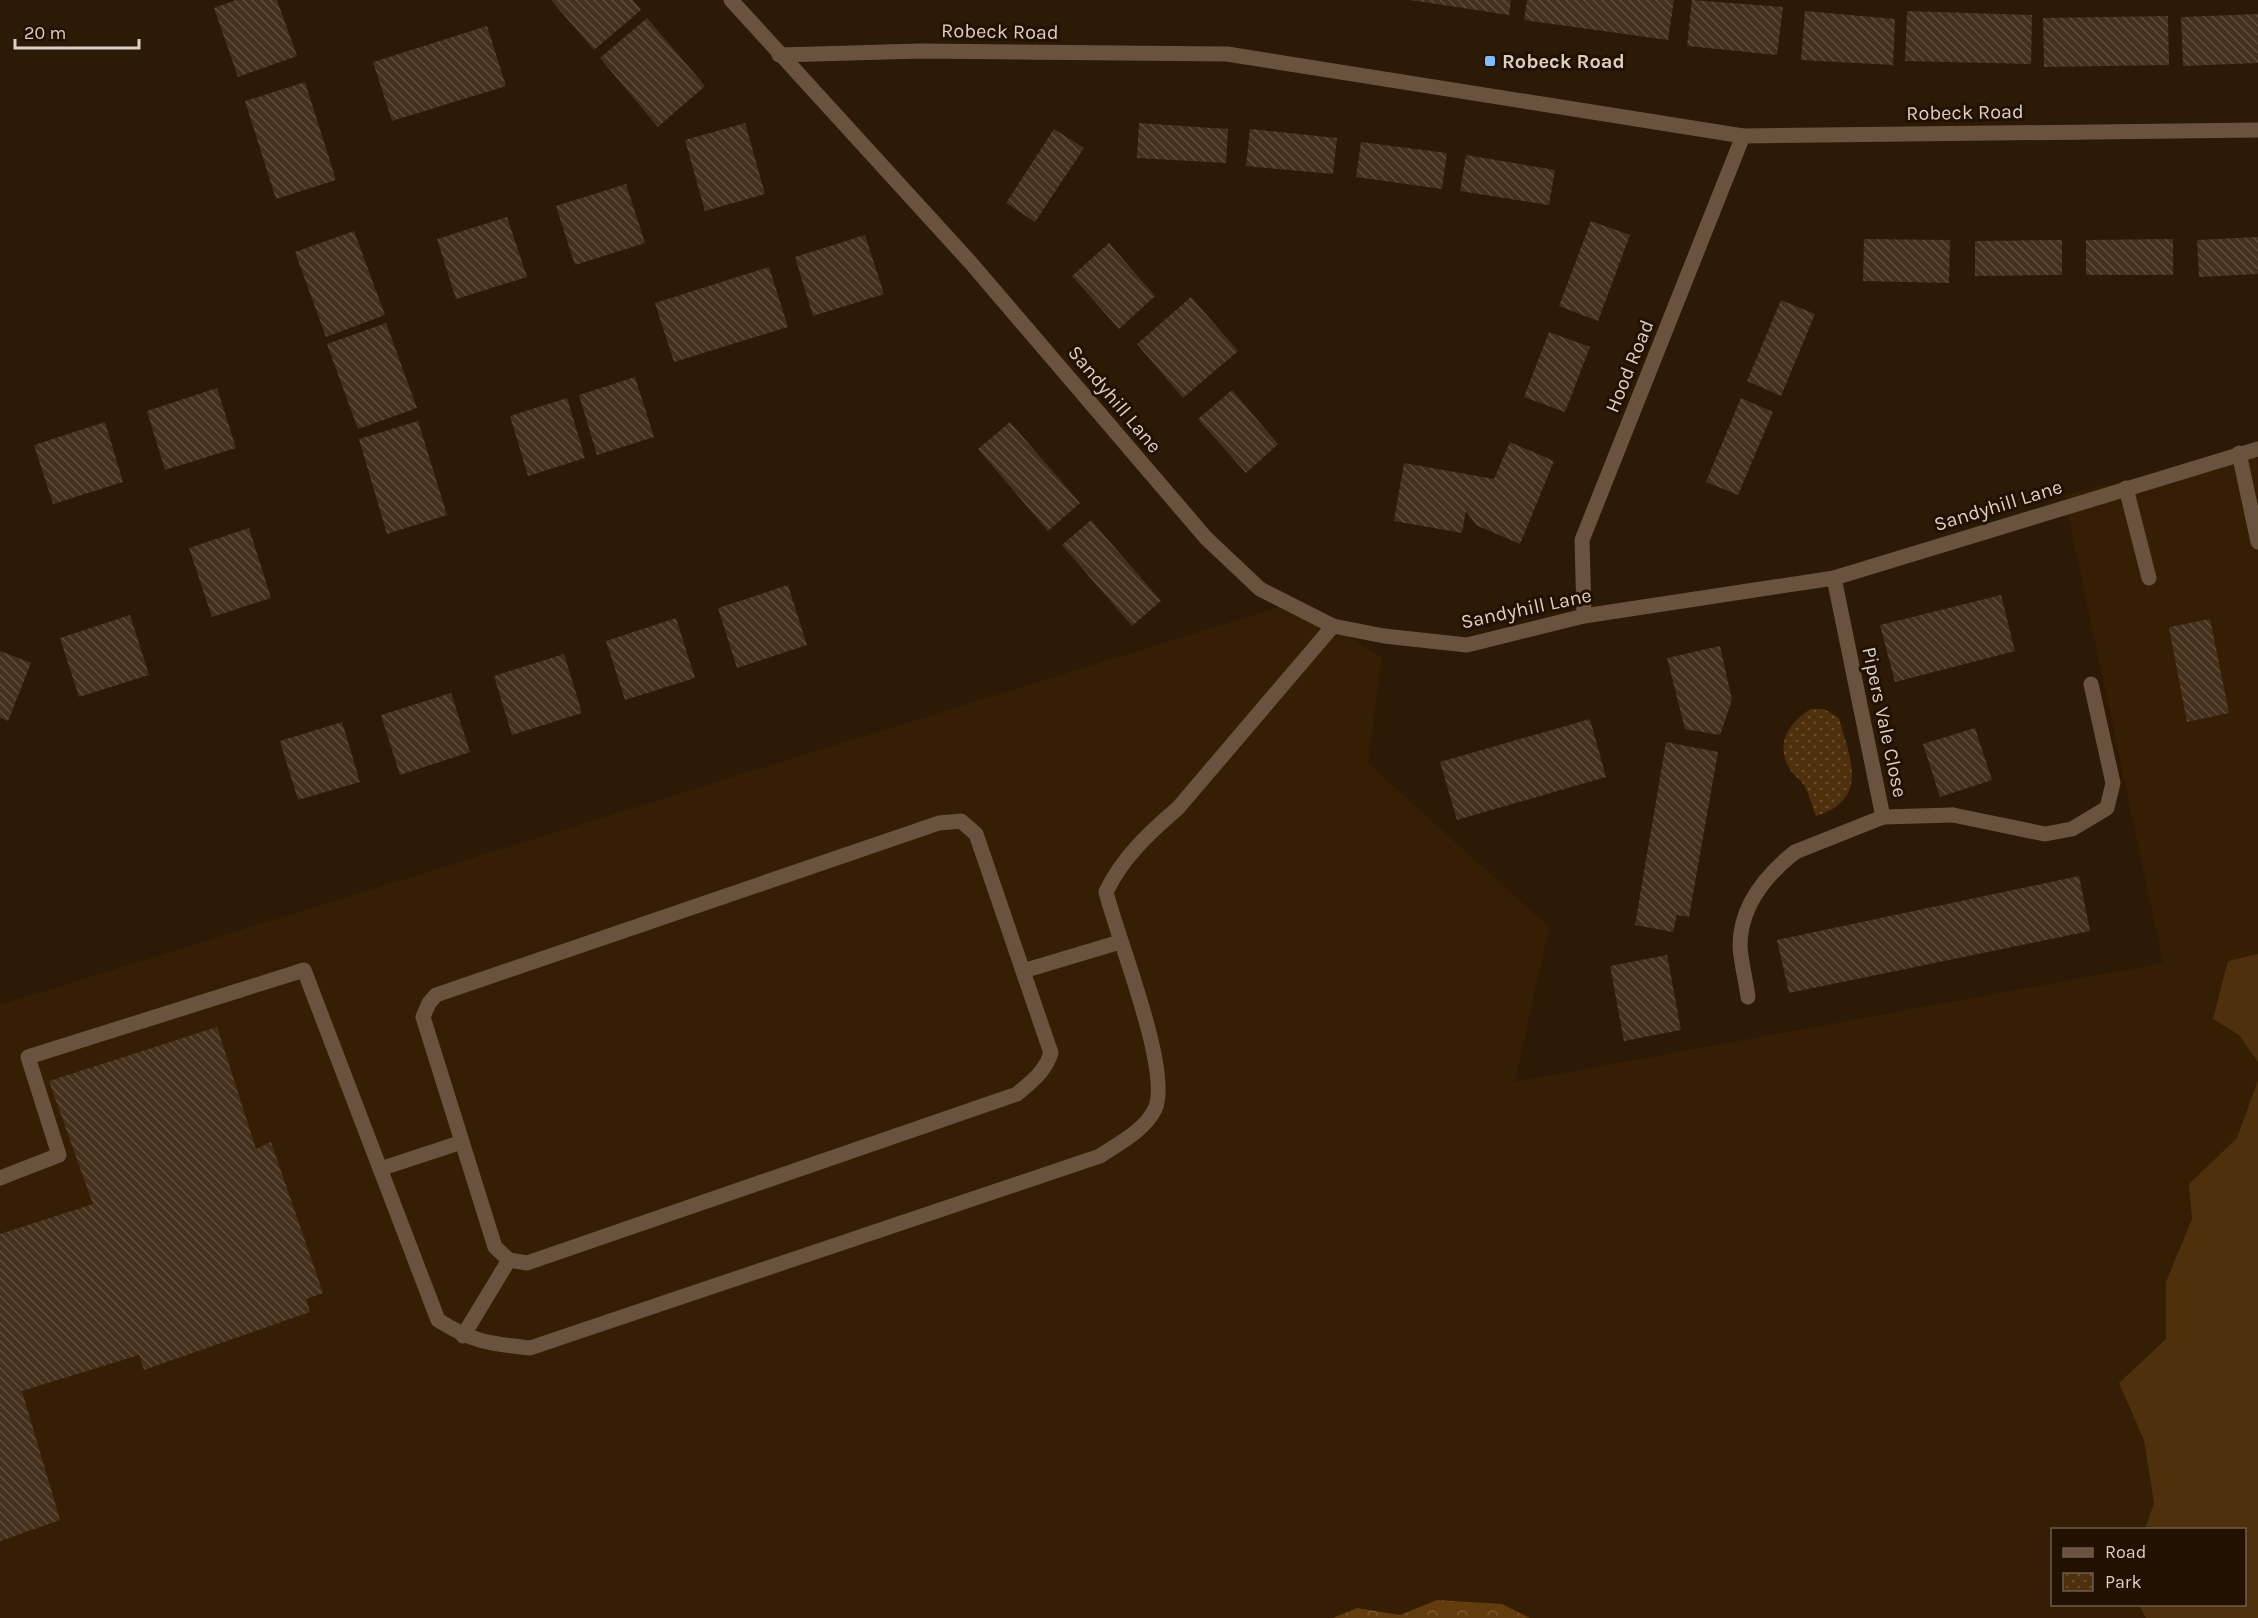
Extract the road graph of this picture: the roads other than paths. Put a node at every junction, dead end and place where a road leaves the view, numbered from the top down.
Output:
1 (731, 0) edge
2 (779, 55) junction
3 (2258, 130) edge
4 (1743, 136) junction
5 (2258, 449) edge
6 (2239, 453) junction
7 (2126, 488) junction
8 (2258, 542) edge
9 (1834, 578) junction
10 (2149, 578) dead end
11 (1584, 616) junction
12 (1334, 626) junction
13 (2091, 684) dead end
14 (1883, 817) junction
15 (1120, 942) junction
16 (1023, 970) junction
17 (1748, 998) dead end
18 (462, 1142) junction
19 (380, 1169) junction
20 (0, 1178) edge
21 (509, 1260) junction
22 (463, 1336) junction

1 - 2 street, Sandyhill Lane
2 - 4 street, Robeck Road
2 - 12 street, Sandyhill Lane
3 - 4 street, Robeck Road
4 - 11 street, Hood Road
5 - 6 street, Sandyhill Lane
6 - 7 street, Sandyhill Lane
6 - 8 street
7 - 9 street, Sandyhill Lane
7 - 10 street
9 - 11 street, Sandyhill Lane
9 - 14 street, Pipers Vale Close
11 - 12 street, Sandyhill Lane
12 - 15 street
13 - 14 street
14 - 17 street, Pipers Vale Close
15 - 16 street
15 - 22 street
16 - 18 street
16 - 21 street
18 - 19 street
18 - 21 street
19 - 20 street
19 - 22 street
21 - 22 street

